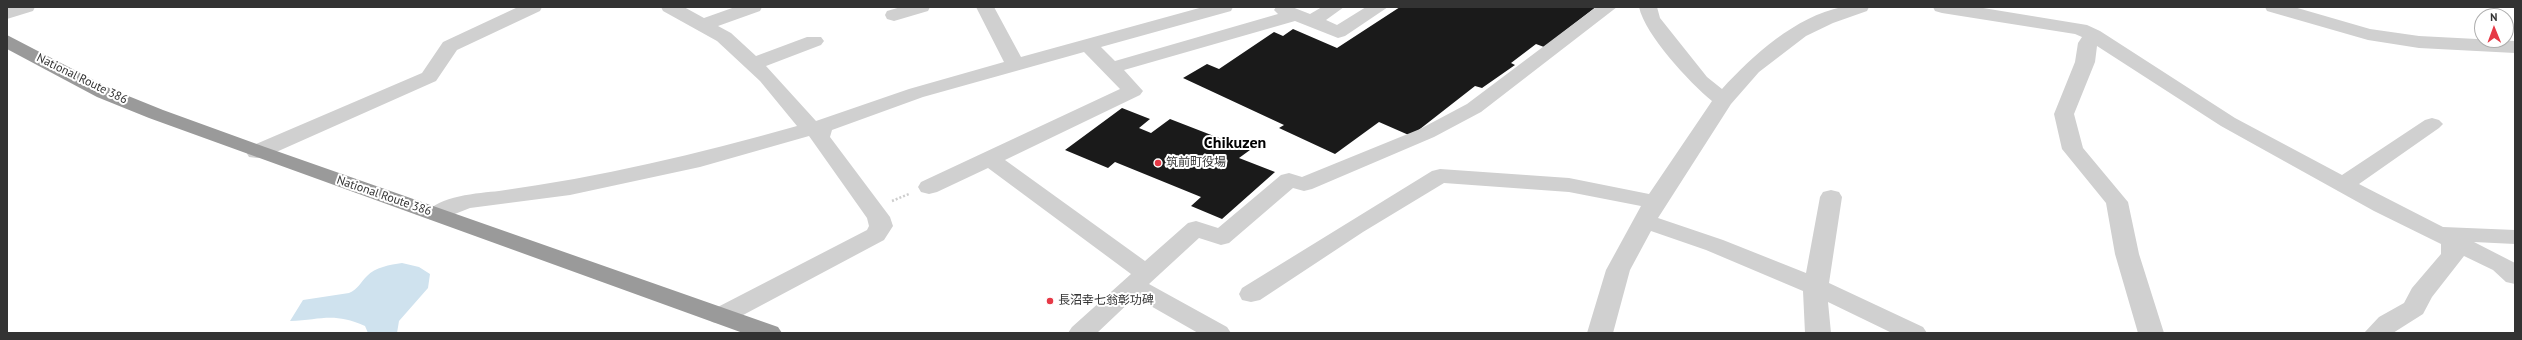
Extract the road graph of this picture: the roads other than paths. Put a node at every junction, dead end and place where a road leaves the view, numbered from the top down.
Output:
1 (26, 7) edge
2 (533, 7) edge
3 (670, 7) edge
4 (753, 7) edge
5 (921, 7) edge
6 (985, 7) edge
7 (1224, 7) edge
8 (1276, 7) edge
9 (1335, 7) edge
10 (1379, 7) edge
11 (1608, 7) edge
12 (1648, 7) edge
13 (1860, 7) edge
14 (1942, 7) edge
15 (2274, 7) edge
16 (7, 13) edge
17 (894, 16) dead end
18 (1303, 18) junction
19 (705, 24) junction
20 (2093, 35) junction
21 (7, 41) edge
22 (814, 41) dead end
23 (1087, 44) junction
24 (2515, 48) edge
25 (752, 64) junction
26 (1015, 64) junction
27 (1111, 68) junction
28 (1723, 100) junction
29 (2432, 124) dead end
30 (817, 127) junction
31 (257, 152) junction
32 (990, 159) junction
33 (2340, 183) junction
34 (929, 187) road end
35 (1831, 197) dead end
36 (1650, 212) junction
37 (437, 214) junction
38 (2444, 236) junction
39 (2515, 237) edge
40 (2515, 276) edge
41 (1139, 279) junction
42 (1817, 287) junction
43 (1251, 294) dead end
44 (720, 316) junction
45 (768, 333) edge
46 (1081, 333) edge
47 (1218, 333) edge
48 (1600, 333) edge
49 (1818, 333) edge
50 (1914, 333) edge
51 (2152, 333) edge
52 (2377, 333) edge

1 - 16 street
2 - 31 street
3 - 19 street
4 - 19 street
5 - 17 street
6 - 26 street
7 - 23 street
8 - 18 street
9 - 18 street
10 - 18 street
11 - 41 street
12 - 28 street
13 - 28 street
14 - 20 street
15 - 24 street
18 - 27 street
19 - 25 street
20 - 33 street
20 - 51 street
21 - 31 highway, National Route 386
22 - 25 street
23 - 26 street
23 - 27 street
25 - 30 street
26 - 30 street
27 - 32 street
28 - 36 street
29 - 33 street
30 - 37 street
30 - 44 street
31 - 37 highway, National Route 386
32 - 34 street
32 - 41 street
33 - 38 street
35 - 42 street
36 - 42 street
36 - 43 street
36 - 48 street
37 - 44 highway, National Route 386
38 - 39 street
38 - 40 street
38 - 52 street
41 - 46 street
41 - 47 street
42 - 49 street
42 - 50 street
44 - 45 highway, National Route 386

